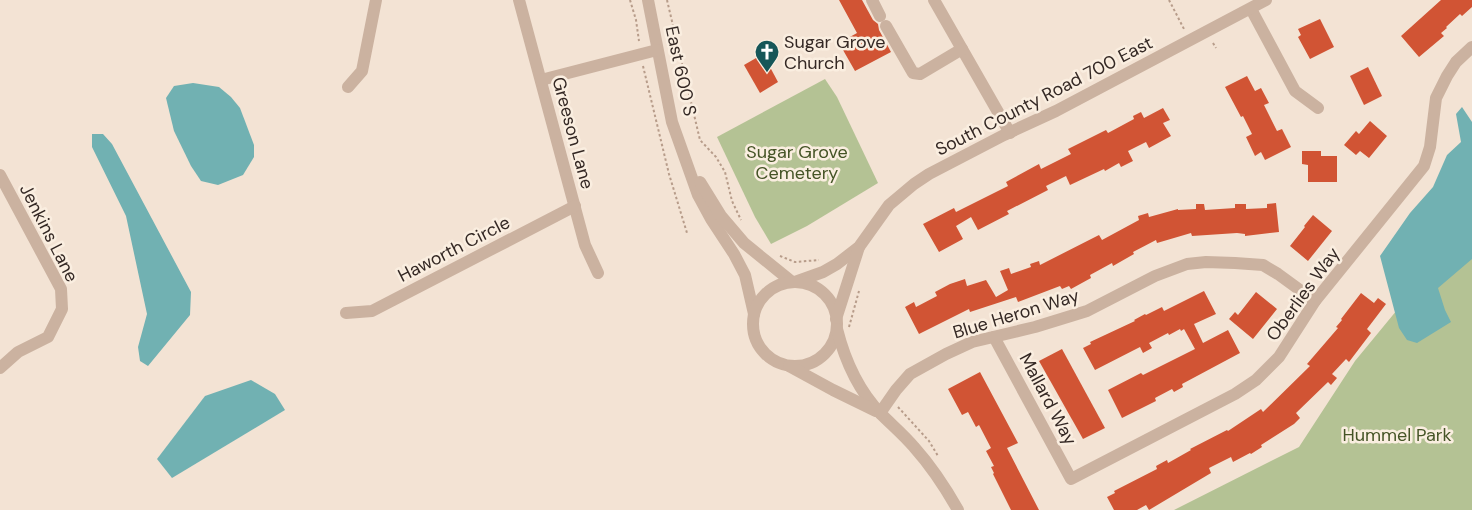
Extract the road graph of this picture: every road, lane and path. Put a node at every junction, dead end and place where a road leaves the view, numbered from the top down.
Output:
1 (376, 0) edge
2 (519, 0) edge
3 (630, 0) edge
4 (648, 0) edge
5 (666, 0) edge
6 (872, 0) edge
7 (934, 0) edge
8 (1169, 0) edge
9 (1266, 0) edge
10 (1250, 9) junction
11 (1184, 29) dead end
12 (1472, 47) edge
13 (962, 49) junction
14 (657, 50) junction
15 (641, 54) junction
16 (541, 80) junction
17 (348, 87) dead end
18 (1318, 108) dead end
19 (1010, 133) junction
20 (682, 149) junction
21 (0, 174) edge
22 (575, 206) junction
23 (744, 225) dead end
24 (687, 233) dead end
25 (859, 248) junction
26 (775, 254) dead end
27 (835, 266) junction
28 (598, 273) dead end
29 (794, 282) junction
30 (858, 291) dead end
31 (1315, 301) junction
32 (346, 313) dead end
33 (754, 314) junction
34 (841, 324) junction
35 (994, 336) junction
36 (789, 366) junction
37 (0, 368) edge
38 (889, 399) junction
39 (880, 413) junction
40 (942, 463) dead end
41 (1071, 479) joint
42 (958, 510) edge

1 - 17 street
2 - 16 street, Greeson Lane
3 - 15 path
4 - 14 street, East 600 S
5 - 23 path
6 - 13 street
7 - 13 street
8 - 11 path
9 - 10 street, South County Road 700 East
10 - 18 street
10 - 19 street, South County Road 700 East
12 - 31 street, Oberlies Way
13 - 19 street
14 - 15 street
14 - 20 street, East 600 S
15 - 16 street
15 - 24 path
16 - 22 street, Greeson Lane
19 - 25 street, South County Road 700 East
20 - 29 street
20 - 33 street
21 - 37 street, Jenkins Lane
22 - 28 street, Greeson Lane
22 - 32 street, Haworth Circle
25 - 27 street, South County Road 700 East
25 - 34 street, South County Road 700 East
26 - 27 path
27 - 29 street, South County Road 700 East
29 - 33 street
29 - 34 street
30 - 34 path
31 - 35 street, Blue Heron Way
31 - 41 street, Oberlies Way
33 - 36 street
34 - 36 street
34 - 39 street
35 - 38 street, Blue Heron Way
35 - 41 street, Mallard Way
36 - 39 street
38 - 39 street, Blue Heron Way
38 - 40 path
39 - 42 street

